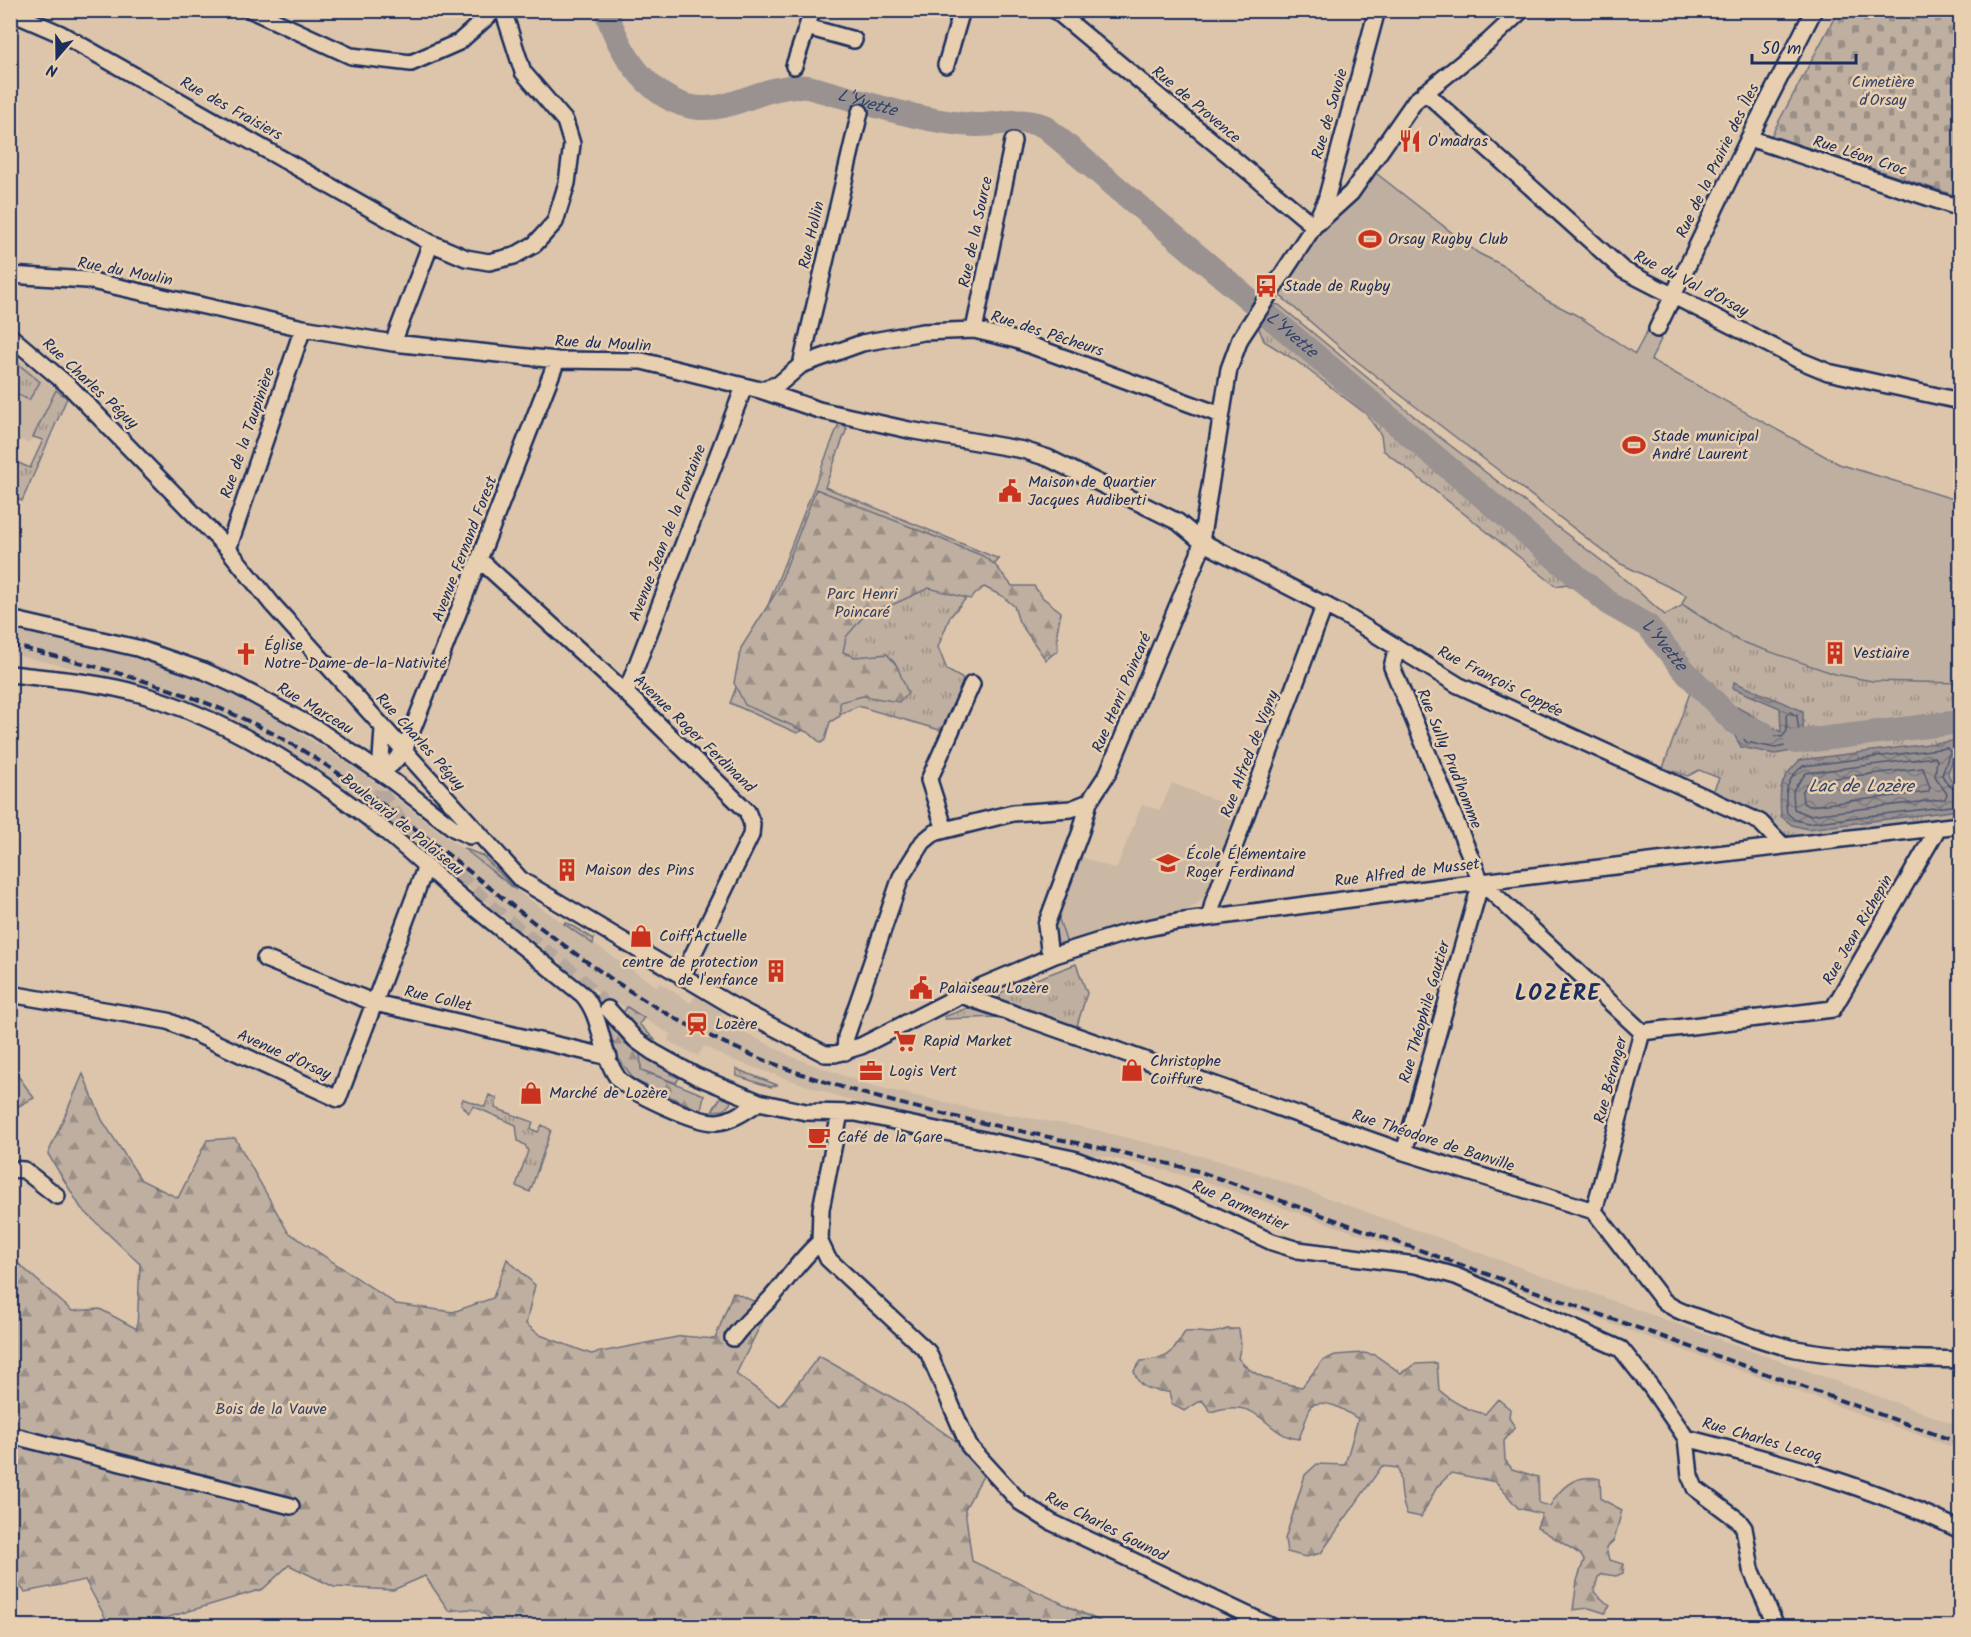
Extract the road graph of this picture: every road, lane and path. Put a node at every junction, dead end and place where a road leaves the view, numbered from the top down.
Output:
1 (251, 10) edge
2 (495, 10) edge
3 (503, 10) edge
4 (812, 10) edge
5 (962, 10) edge
6 (1055, 10) edge
7 (1377, 10) edge
8 (1522, 10) edge
9 (1814, 10) edge
10 (10, 12) edge
11 (807, 27) junction
12 (854, 40) dead end
13 (946, 65) dead end
14 (794, 66) dead end
15 (1425, 92) junction
16 (860, 112) dead end
17 (1749, 138) junction
18 (1013, 141) dead end
19 (1960, 208) edge
20 (1314, 226) junction
21 (431, 243) junction
22 (10, 275) edge
23 (1673, 295) junction
24 (303, 328) junction
25 (1658, 329) dead end
26 (974, 330) junction
27 (10, 336) edge
28 (393, 343) junction
29 (557, 360) junction
30 (801, 365) junction
31 (744, 387) junction
32 (760, 390) junction
33 (1960, 401) edge
34 (1221, 415) junction
35 (1202, 542) junction
36 (228, 549) junction
37 (480, 560) junction
38 (1325, 604) junction
39 (10, 619) edge
40 (1397, 648) junction
41 (10, 674) edge
42 (972, 684) dead end
43 (626, 693) junction
44 (383, 729) junction
45 (404, 751) junction
46 (1089, 802) junction
47 (1960, 825) edge
48 (1938, 828) junction
49 (945, 830) junction
50 (479, 833) junction
51 (1783, 846) junction
52 (426, 866) junction
53 (1481, 882) junction
54 (1210, 917) junction
55 (1055, 955) junction
56 (265, 959) dead end
57 (682, 977) junction
58 (10, 994) edge
59 (961, 995) junction
60 (375, 1003) junction
61 (608, 1009) tunnel mouth
62 (1642, 1032) junction
63 (845, 1052) junction
64 (609, 1057) junction
65 (759, 1102) junction
66 (834, 1113) junction
67 (1404, 1152) junction
68 (10, 1169) edge
69 (57, 1196) dead end
70 (1594, 1211) junction
71 (820, 1242) junction
72 (733, 1338) dead end
73 (1628, 1357) joint
74 (1960, 1360) edge
75 (10, 1435) edge
76 (1686, 1438) junction
77 (291, 1506) dead end
78 (1960, 1530) edge
79 (1271, 1626) edge
80 (1776, 1626) edge

1 - 2 street
3 - 21 street, Rue des Fraisiers
4 - 11 street
5 - 13 street
6 - 20 street, Rue de Provence
7 - 20 street, Rue de Savoie
8 - 15 street
9 - 17 street, Rue de la Prairie des Îles
10 - 21 street, Rue des Fraisiers
11 - 12 street
11 - 14 street
15 - 20 street
15 - 23 street, Rue du Val d'Orsay
16 - 30 street, Rue Hollin
17 - 19 street, Rue Léon Croc
17 - 23 street, Rue de la Prairie des Îles
18 - 26 street, Rue de la Source
20 - 34 street, Rue Henri Poincaré
21 - 28 street
22 - 24 street, Rue du Moulin
23 - 25 street, Rue de la Prairie des Îles
23 - 33 street, Rue du Val d'Orsay
24 - 28 street, Rue du Moulin
24 - 36 street, Rue de la Taupinière
26 - 30 street, Rue des Pêcheurs
26 - 34 street, Rue des Pêcheurs
27 - 36 street, Rue Charles Péguy
28 - 29 street, Rue du Moulin
29 - 31 street, Rue du Moulin
29 - 37 street, Avenue Fernand Forest
30 - 32 street, Rue des Pêcheurs
31 - 32 street, Rue du Moulin
31 - 43 street, Avenue Jean de la Fontaine
32 - 35 street, Rue du Moulin
34 - 35 street, Rue Henri Poincaré
35 - 38 street, Rue François Coppée
35 - 46 street, Rue Henri Poincaré
36 - 44 street, Rue Charles Péguy
37 - 43 street, Avenue Roger Ferdinand
37 - 45 street, Avenue Fernand Forest
38 - 40 street, Rue François Coppée
38 - 54 street, Rue Alfred de Vigny
39 - 50 street, Rue Marceau
40 - 51 street, Rue François Coppée
40 - 53 street, Rue Sully Prud'homme
41 - 52 street, Boulevard de Palaiseau
42 - 49 street
43 - 57 street, Avenue Roger Ferdinand
44 - 45 street, Rue Charles Péguy
44 - 45 street
45 - 50 street, Rue Charles Péguy
46 - 49 street
46 - 55 street, Rue Henri Poincaré
47 - 48 street, Rue Alfred de Musset
48 - 51 street, Rue Alfred de Musset
48 - 62 street, Rue Jean Richepin
49 - 63 street
50 - 57 street, Rue Charles Péguy
51 - 53 street, Rue Alfred de Musset
52 - 60 street, Avenue d'Orsay
52 - 64 street, Boulevard de Palaiseau
53 - 54 street, Rue Alfred de Musset
53 - 62 street, Rue Béranger
53 - 67 street, Rue Théophile Gautier
54 - 55 street, Rue Alfred de Musset
55 - 59 street, Rue Alfred de Musset
56 - 60 street, Rue Collet
57 - 63 street, Rue Charles Péguy
58 - 60 street, Avenue d'Orsay
59 - 63 street, Rue Alfred de Musset
59 - 67 street, Rue Théodore de Banville
60 - 64 street, Rue Collet
61 - 65 street, Rue Parmentier
62 - 70 street, Rue Béranger
64 - 65 street, Boulevard de Palaiseau
65 - 66 street, Rue Parmentier
66 - 71 street
66 - 73 street, Rue Parmentier
67 - 70 street, Rue Théodore de Banville
68 - 69 street
70 - 74 street
71 - 72 street
71 - 79 street, Rue Charles Gounod
73 - 76 street, Rue Charles Lecoq
75 - 77 street
76 - 78 street, Rue Charles Lecoq
76 - 80 street

